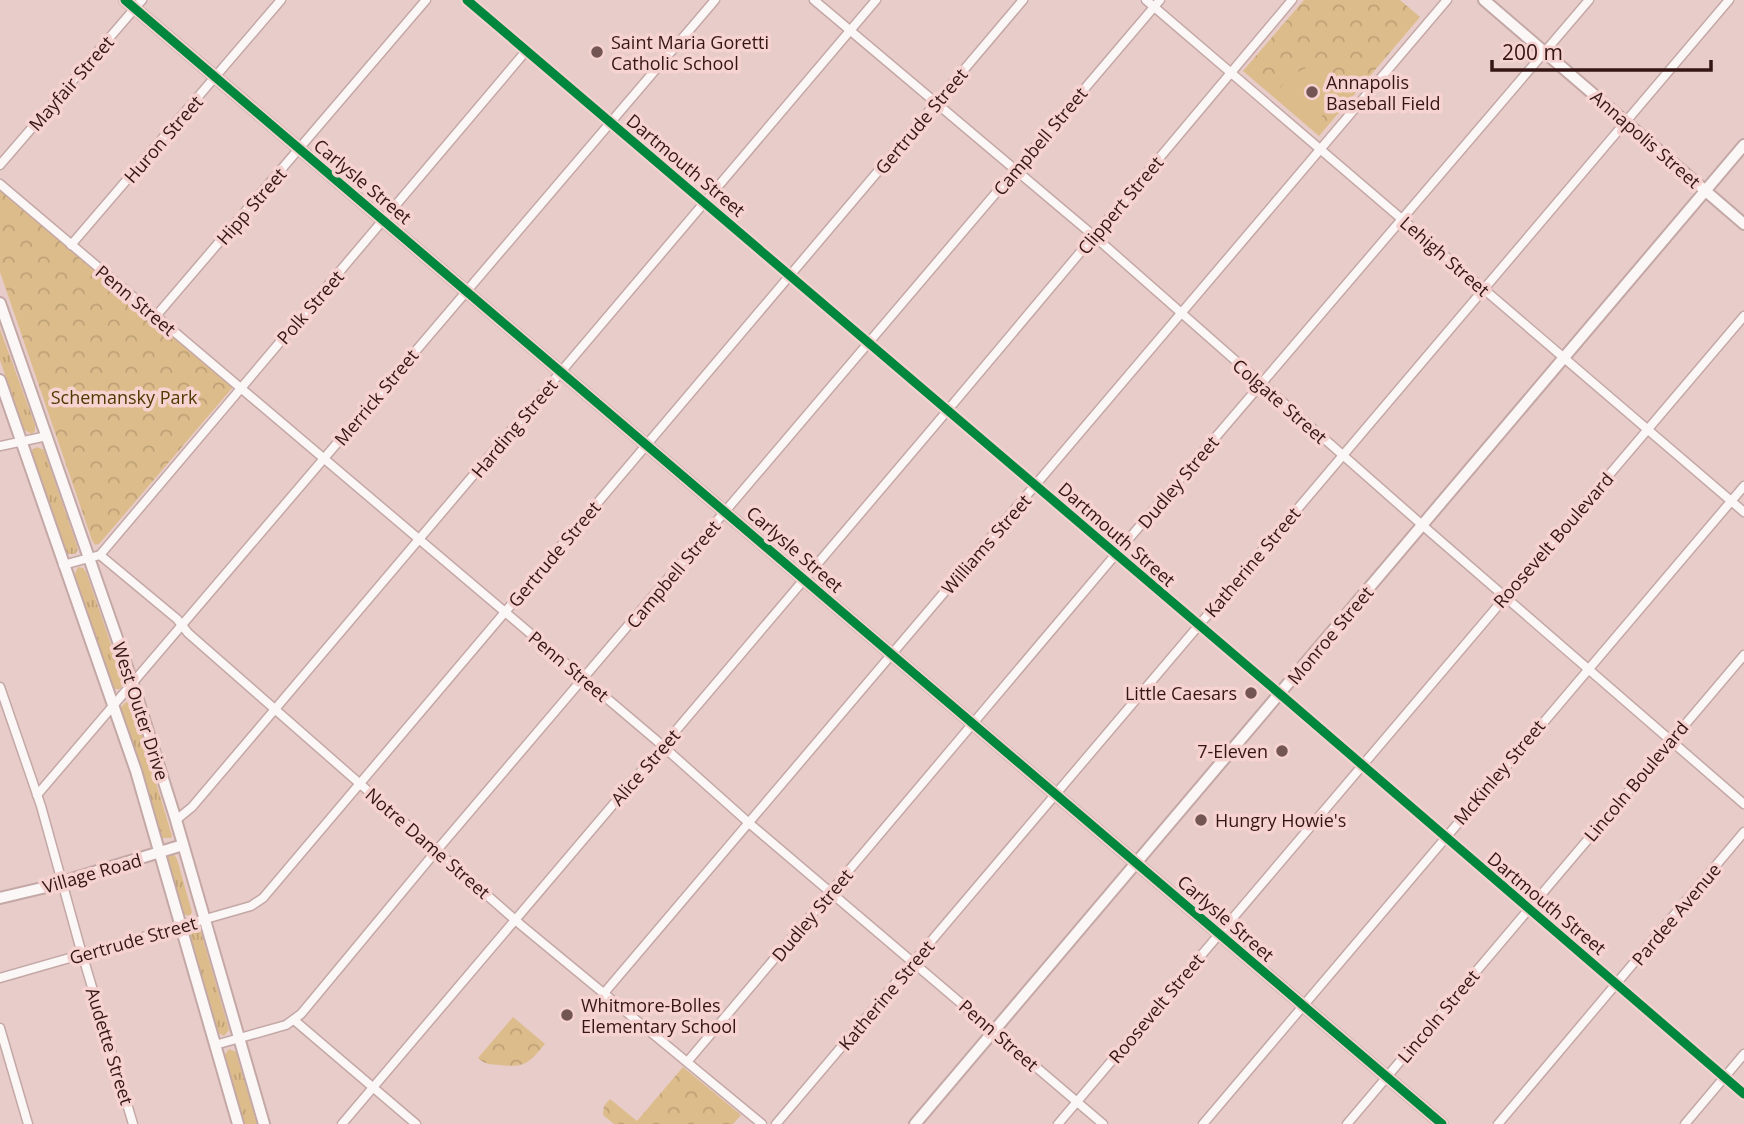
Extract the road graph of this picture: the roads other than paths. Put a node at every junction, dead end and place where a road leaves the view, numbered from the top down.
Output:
1 (125, 0) edge
2 (281, 0) edge
3 (426, 0) edge
4 (467, 0) edge
5 (715, 0) edge
6 (814, 0) edge
7 (876, 0) edge
8 (1023, 0) edge
9 (1146, 0) edge
10 (1292, 0) edge
11 (1447, 0) edge
12 (1484, 0) edge
13 (1589, 0) edge
14 (1729, 0) edge
15 (138, 4) edge
16 (1157, 4) edge
17 (850, 30) junction
18 (526, 51) junction
19 (1545, 52) junction
20 (1231, 72) junction
21 (216, 77) junction
22 (936, 103) junction
23 (1624, 121) junction
24 (611, 122) junction
25 (1744, 145) edge
26 (300, 149) junction
27 (1321, 149) junction
28 (0, 165) edge
29 (1015, 170) junction
30 (0, 184) edge
31 (1706, 190) junction
32 (705, 202) junction
33 (1403, 219) junction
34 (385, 220) junction
35 (1744, 224) edge
36 (1094, 236) junction
37 (71, 245) junction
38 (790, 275) junction
39 (1485, 289) junction
40 (467, 290) junction
41 (0, 303) edge
42 (1181, 313) junction
43 (156, 316) junction
44 (1744, 316) edge
45 (2, 318) edge
46 (869, 342) junction
47 (1565, 358) junction
48 (562, 371) junction
49 (0, 380) edge
50 (1261, 384) junction
51 (240, 387) junction
52 (948, 410) junction
53 (1648, 429) junction
54 (47, 436) junction
55 (21, 443) junction
56 (647, 443) junction
57 (0, 446) edge
58 (1342, 455) junction
59 (324, 458) junction
60 (1036, 485) junction
61 (1744, 486) edge
62 (1731, 501) junction
63 (727, 512) junction
64 (1744, 512) edge
65 (1421, 525) junction
66 (420, 539) junction
67 (1116, 554) junction
68 (95, 556) junction
69 (63, 565) junction
70 (804, 578) junction
71 (1504, 597) junction
72 (505, 612) junction
73 (1199, 625) junction
74 (182, 626) junction
75 (892, 653) junction
76 (1744, 654) edge
77 (1587, 668) junction
78 (584, 679) junction
79 (133, 684) junction
80 (0, 687) edge
81 (1280, 694) junction
82 (113, 708) junction
83 (276, 708) junction
84 (975, 724) junction
85 (1670, 741) junction
86 (663, 746) junction
87 (1363, 765) junction
88 (360, 782) junction
89 (1056, 793) junction
90 (37, 795) junction
91 (1744, 804) edge
92 (176, 820) junction
93 (748, 822) junction
94 (1744, 832) edge
95 (1445, 837) junction
96 (183, 845) junction
97 (437, 850) junction
98 (160, 852) junction
99 (1138, 862) junction
100 (61, 882) junction
101 (832, 892) junction
102 (0, 898) edge
103 (1530, 909) junction
104 (205, 919) junction
105 (515, 919) junction
106 (181, 926) junction
107 (1219, 933) junction
108 (82, 954) junction
109 (914, 962) junction
110 (0, 978) edge
111 (1617, 984) junction
112 (605, 992) junction
113 (1303, 1005) junction
114 (294, 1020) junction
115 (0, 1028) edge
116 (995, 1031) junction
117 (240, 1038) junction
118 (215, 1045) junction
119 (1744, 1054) edge
120 (688, 1061) junction
121 (1387, 1077) junction
122 (1725, 1077) junction
123 (373, 1087) junction
124 (1744, 1094) edge
125 (1077, 1102) junction
126 (28, 1124) edge
127 (133, 1124) edge
128 (238, 1124) edge
129 (264, 1124) edge
130 (341, 1124) edge
131 (416, 1124) edge
132 (762, 1124) edge
133 (776, 1124) edge
134 (915, 1124) edge
135 (1058, 1124) edge
136 (1103, 1124) edge
137 (1202, 1124) edge
138 (1347, 1124) edge
139 (1442, 1124) edge
140 (1498, 1124) edge
141 (1685, 1124) edge

1 - 15 street, Carlysle Street
2 - 21 street, Huron Street
3 - 26 street, Hipp Street
4 - 18 street, Dartmouth Street
5 - 24 street, Merrick Street
6 - 17 street, Colgate Street
7 - 17 street, Harding Street
8 - 22 street, Gertrude Street
9 - 16 street, Lehigh Street
10 - 20 street, Clippert Street
11 - 27 street, Williams Street
12 - 19 street, Annapolis Street
13 - 19 street, Dudley Street
14 - 23 street, Katherine Street
15 - 21 street, Carlysle Street
15 - 28 street, Mayfair Street
16 - 20 street, Lehigh Street
16 - 29 street, Campbell Street
17 - 22 street, Colgate Street
17 - 32 street, Harding Street
18 - 24 street, Dartmouth Street
18 - 34 street, Polk Street
19 - 23 street, Annapolis Street
19 - 33 street, Dudley Street
20 - 27 street, Lehigh Street
20 - 36 street, Clippert Street
21 - 26 street, Carlysle Street
21 - 37 street, Huron Street
22 - 29 street, Colgate Street
22 - 38 street, Gertrude Street
23 - 31 street, Annapolis Street
23 - 39 street, Katherine Street
24 - 32 street, Dartmouth Street
24 - 40 street, Merrick Street
25 - 31 street, Monroe Street
26 - 34 street, Carlysle Street
26 - 43 street, Hipp Street
27 - 33 street, Lehigh Street
27 - 42 street, Williams Street
29 - 36 street, Colgate Street
29 - 46 street, Campbell Street
30 - 37 street, Penn Street
31 - 35 street, Annapolis Street
31 - 47 street, Monroe Street
32 - 38 street, Dartmouth Street
32 - 48 street, Harding Street
33 - 39 street, Lehigh Street
33 - 50 street, Dudley Street
34 - 40 street, Carlysle Street
34 - 51 street, Polk Street
36 - 42 street, Colgate Street
36 - 52 street, Clippert Street
37 - 43 street, Penn Street
38 - 46 street, Dartmouth Street
38 - 56 street, Gertrude Street
39 - 47 street, Lehigh Street
39 - 58 street, Katherine Street
40 - 48 street, Carlysle Street
40 - 59 street, Merrick Street
41 - 45 street, West Outer Drive
42 - 50 street, Colgate Street
42 - 60 street, Williams Street
43 - 51 street, Penn Street
44 - 53 street, Roosevelt Boulevard
45 - 54 street, West Outer Drive
46 - 52 street, Dartmouth Street
46 - 63 street, Campbell Street
47 - 53 street, Lehigh Street
47 - 65 street, Monroe Street
48 - 56 street, Carlysle Street
48 - 66 street, Harding Street
49 - 55 street, West Outer Drive
50 - 58 street, Colgate Street
50 - 67 street, Dudley Street
51 - 59 street, Penn Street
51 - 68 street, Polk Street
52 - 60 street, Dartmouth Street
52 - 70 street, Alice Street
53 - 62 street, Lehigh Street
53 - 71 street, Roosevelt Boulevard
54 - 55 street
54 - 68 street, West Outer Drive
55 - 57 street
55 - 69 street, West Outer Drive
56 - 63 street, Carlysle Street
56 - 72 street, Gertrude Street
58 - 65 street, Colgate Street
58 - 73 street, Katherine Street
59 - 66 street, Penn Street
59 - 74 street, Merrick Street
60 - 67 street, Dartmouth Street
60 - 75 street, Williams Street
61 - 62 street, McKinley Street
62 - 64 street, Lehigh Street
62 - 77 street, McKinley Street
63 - 70 street, Carlysle Street
63 - 78 street, Campbell Street
65 - 71 street, Colgate Street
65 - 81 street, Monroe Street
66 - 72 street, Penn Street
66 - 83 street, Harding Street
67 - 73 street, Dartmouth Street
67 - 84 street, Dudley Street
68 - 69 street
68 - 74 street, Notre Dame Street
68 - 79 street, West Outer Drive
69 - 82 street, West Outer Drive
70 - 75 street, Carlysle Street
70 - 86 street, Alice Street
71 - 77 street, Colgate Street
71 - 87 street, Roosevelt Boulevard
72 - 78 street, Penn Street
72 - 88 street, Gertrude Street
73 - 81 street, Dartmouth Street
73 - 89 street, Katherine Street
74 - 79 street, Merrick Street
74 - 83 street, Notre Dame Street
75 - 84 street, Carlysle Street
75 - 93 street, Williams Street
76 - 85 street, Lincoln Boulevard
77 - 85 street, Colgate Street
77 - 95 street, McKinley Street
78 - 86 street, Penn Street
78 - 97 street, Campbell Street
79 - 82 street, Merrick Street
79 - 92 street, West Outer Drive
80 - 90 street, Audette Street
81 - 87 street, Dartmouth Street
81 - 99 street, Monroe Street
82 - 90 street, Merrick Street
82 - 98 street, West Outer Drive
83 - 88 street, Notre Dame Street
83 - 92 street, Harding Street
84 - 89 street, Carlysle Street
84 - 101 street, Dudley Street
85 - 91 street, Colgate Street
85 - 103 street, Lincoln Boulevard
86 - 93 street, Penn Street
86 - 105 street, Alice Street
87 - 95 street, Dartmouth Street
87 - 107 street, Roosevelt Street
88 - 97 street, Notre Dame Street
88 - 104 street, Gertrude Street
89 - 99 street, Carlysle Street
89 - 109 street, Katherine Street
90 - 100 street, Audette Street
92 - 96 street, West Outer Drive
93 - 101 street, Penn Street
93 - 112 street, Williams Street
94 - 111 street, Pardee Avenue
95 - 103 street, Dartmouth Street
95 - 113 street, McKinley Street
96 - 98 street, Village Road
96 - 104 street, West Outer Drive
97 - 105 street, Notre Dame Street
97 - 114 street, Campbell Street
98 - 100 street, Village Road
98 - 106 street, West Outer Drive
99 - 107 street, Carlysle Street
99 - 116 street, Monroe Street
100 - 102 street, Village Road
100 - 108 street, Audette Street
101 - 109 street, Penn Street
101 - 120 street, Dudley Street
103 - 111 street, Dartmouth Street
103 - 121 street, Lincoln Street
104 - 106 street, Gertrude Street
104 - 117 street, West Outer Drive
105 - 112 street, Notre Dame Street
105 - 123 street, Alice Street
106 - 108 street, Gertrude Street
106 - 118 street, West Outer Drive
107 - 113 street, Carlysle Street
107 - 125 street, Roosevelt Street
108 - 110 street, Gertrude Street
108 - 127 street, Audette Street
109 - 116 street, Penn Street
109 - 133 street, Katherine Street
111 - 122 street, Dartmouth Street
111 - 140 street, Pardee Avenue
112 - 120 street, Notre Dame Street
113 - 121 street, Carlysle Street
113 - 137 street, McKinley Street
114 - 117 street, Campbell Street
114 - 123 street
115 - 126 street
116 - 125 street, Penn Street
116 - 134 street, Monroe Street
117 - 118 street, Campbell Street
117 - 129 street, West Outer Drive
118 - 128 street, West Outer Drive
119 - 122 street
120 - 132 street, Notre Dame Street
121 - 138 street, Lincoln Street
121 - 139 street, Carlysle Street
122 - 124 street, Dartmouth Street
122 - 141 street
123 - 130 street, Alice Street
123 - 131 street
125 - 135 street, Roosevelt Street
125 - 136 street, Penn Street

